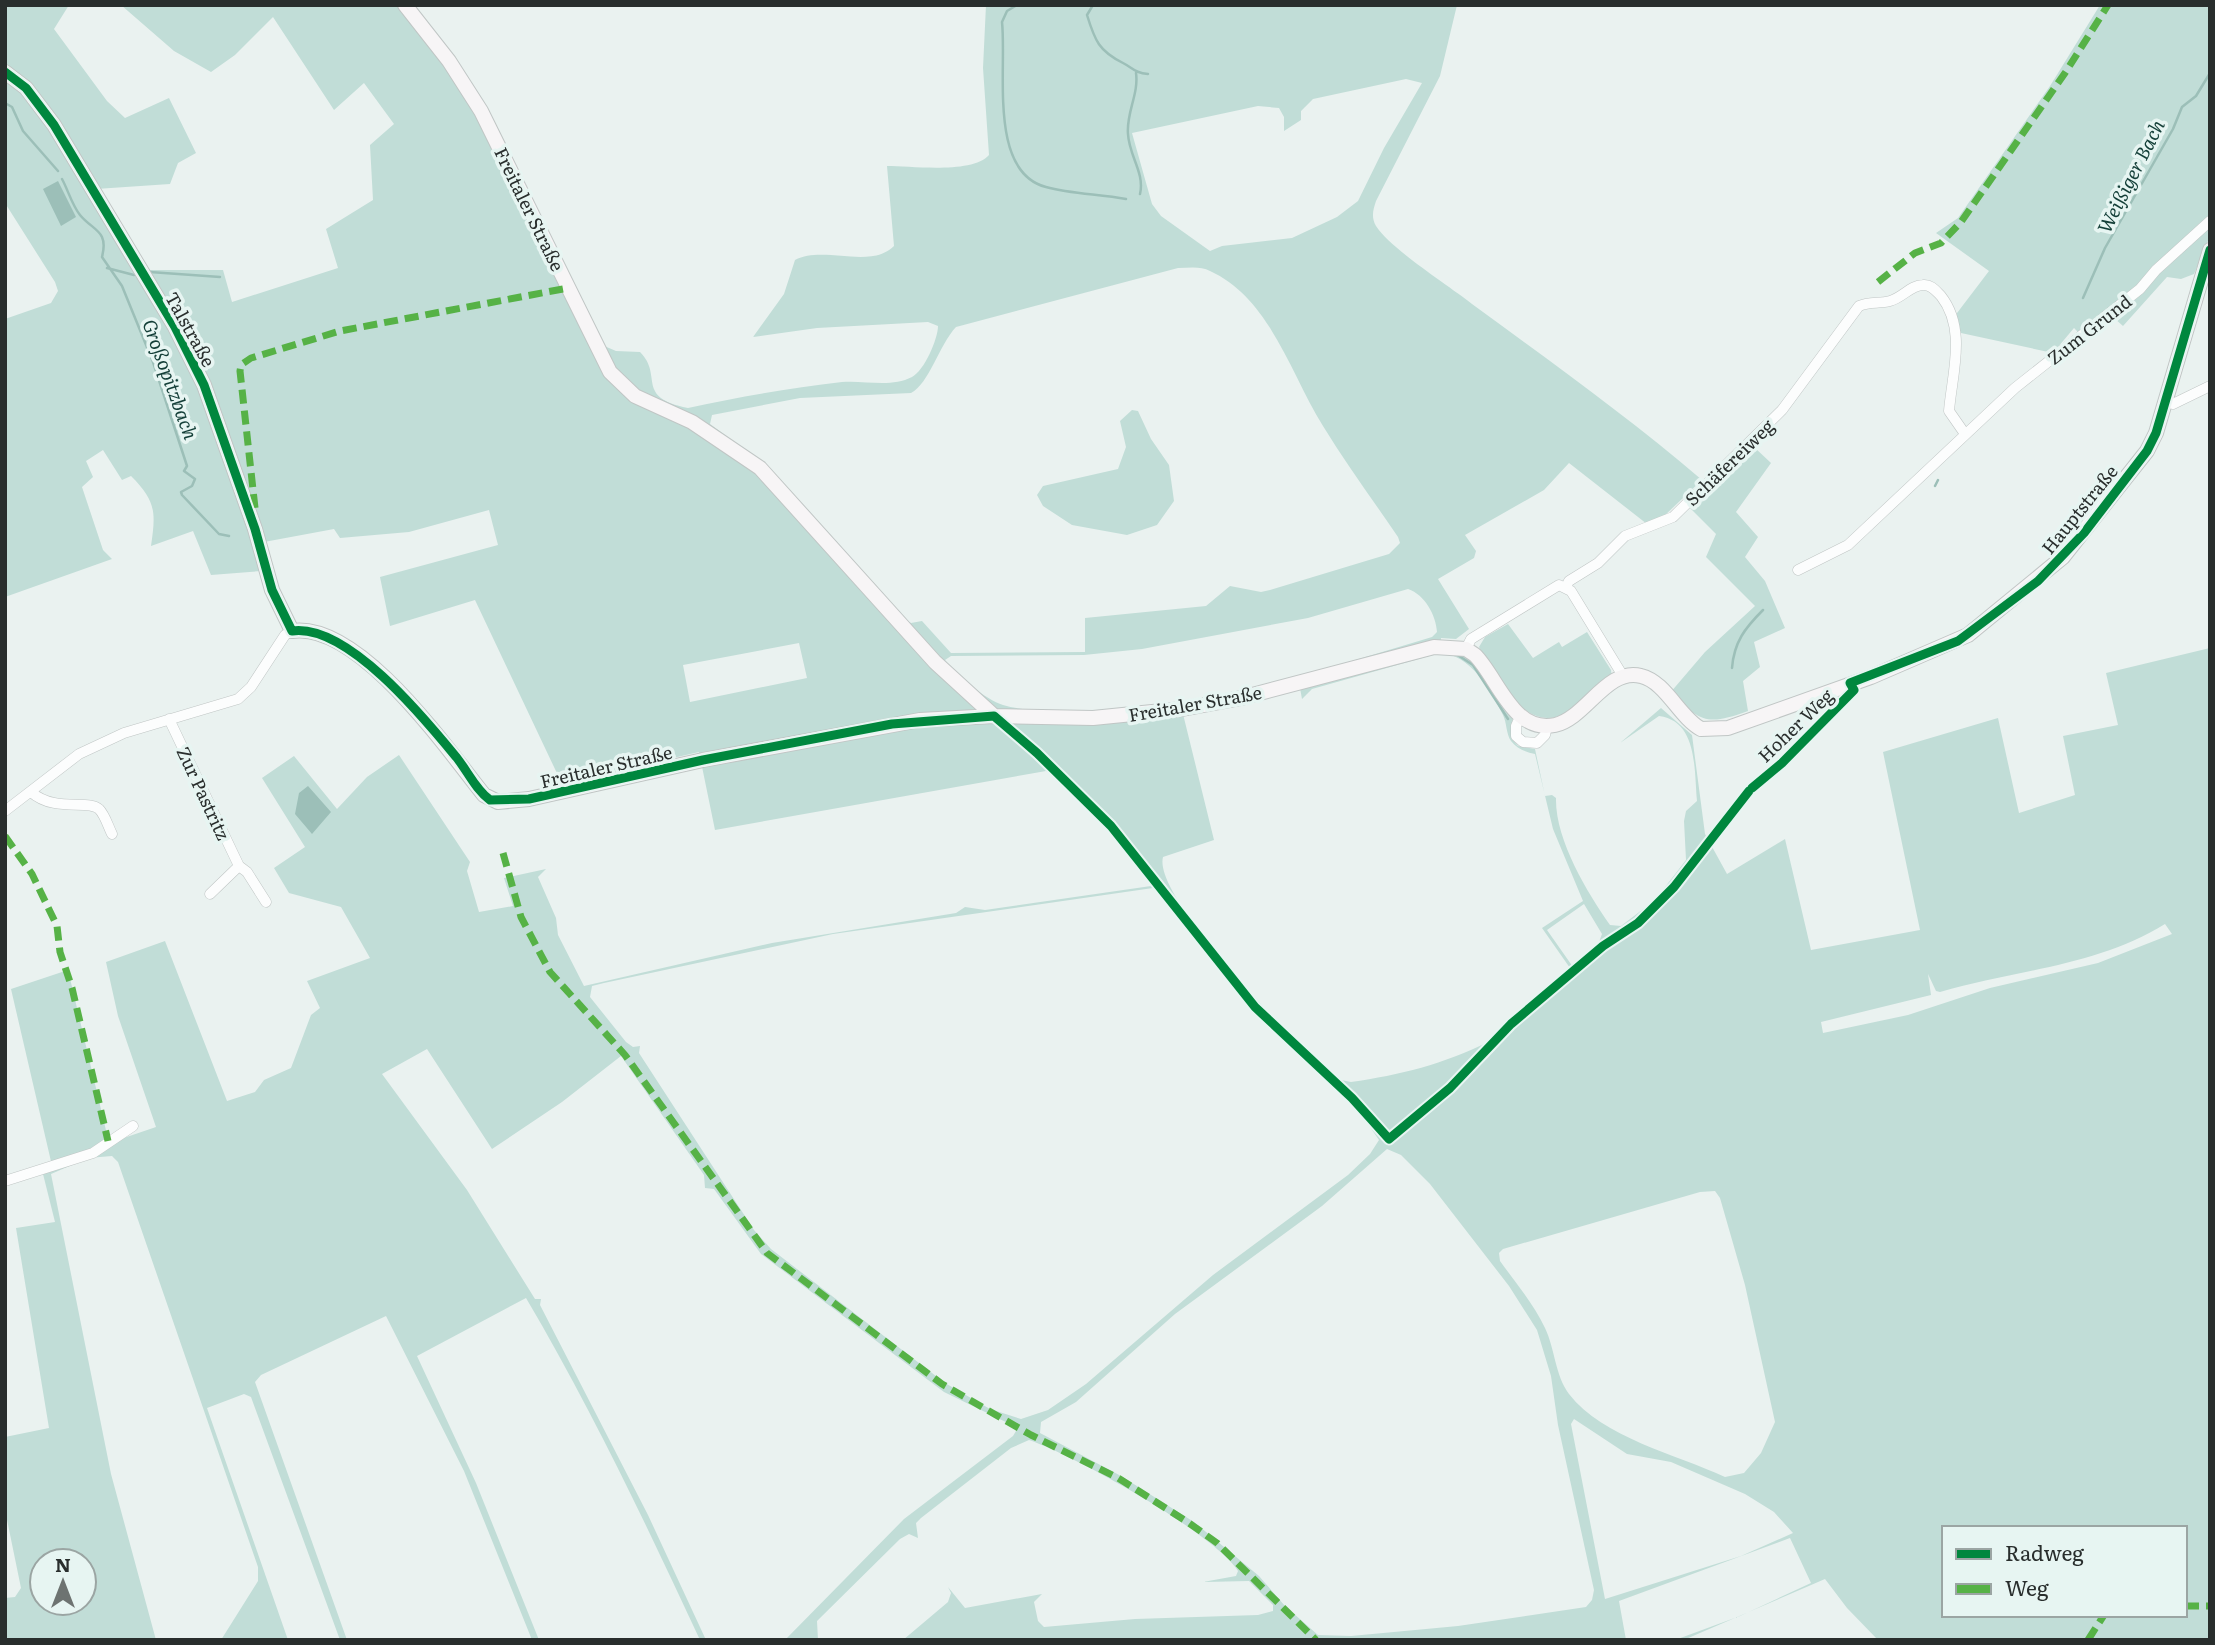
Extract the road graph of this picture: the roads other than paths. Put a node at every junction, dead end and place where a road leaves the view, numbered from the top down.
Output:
1 (405, 5) edge
2 (5, 72) edge
3 (2210, 220) edge
4 (2210, 250) edge
5 (2210, 386) edge
6 (2167, 402) junction
7 (1965, 434) junction
8 (1798, 570) dead end
9 (1566, 587) junction
10 (292, 631) junction
11 (1466, 649) junction
12 (1623, 676) junction
13 (1850, 683) junction
14 (994, 716) junction
15 (1520, 717) junction
16 (169, 719) junction
17 (1547, 726) junction
18 (1752, 788) dead end
19 (31, 792) junction
20 (5, 811) edge
21 (112, 834) dead end
22 (239, 866) junction
23 (210, 894) dead end
24 (266, 902) dead end
25 (133, 1126) dead end
26 (5, 1181) edge

1 - 14 street, Freitaler Straße
2 - 10 street, Talstraße
3 - 7 street, Zum Grund
4 - 6 street, Hauptstraße
5 - 6 street
6 - 13 street, Hauptstraße
7 - 8 street, Zum Grund
7 - 9 street, Schäfereiweg
9 - 11 street, Schäfereiweg
9 - 12 street
10 - 14 street, Freitaler Straße
10 - 16 street
11 - 14 street, Freitaler Straße
11 - 15 street
12 - 13 street, Hauptstraße
12 - 17 street
13 - 18 street, Hoher Weg
15 - 17 street
15 - 17 street
16 - 19 street
16 - 22 street, Zur Pastritz
19 - 20 street
19 - 21 street
22 - 23 street
22 - 24 street, Zur Pastritz
25 - 26 street

